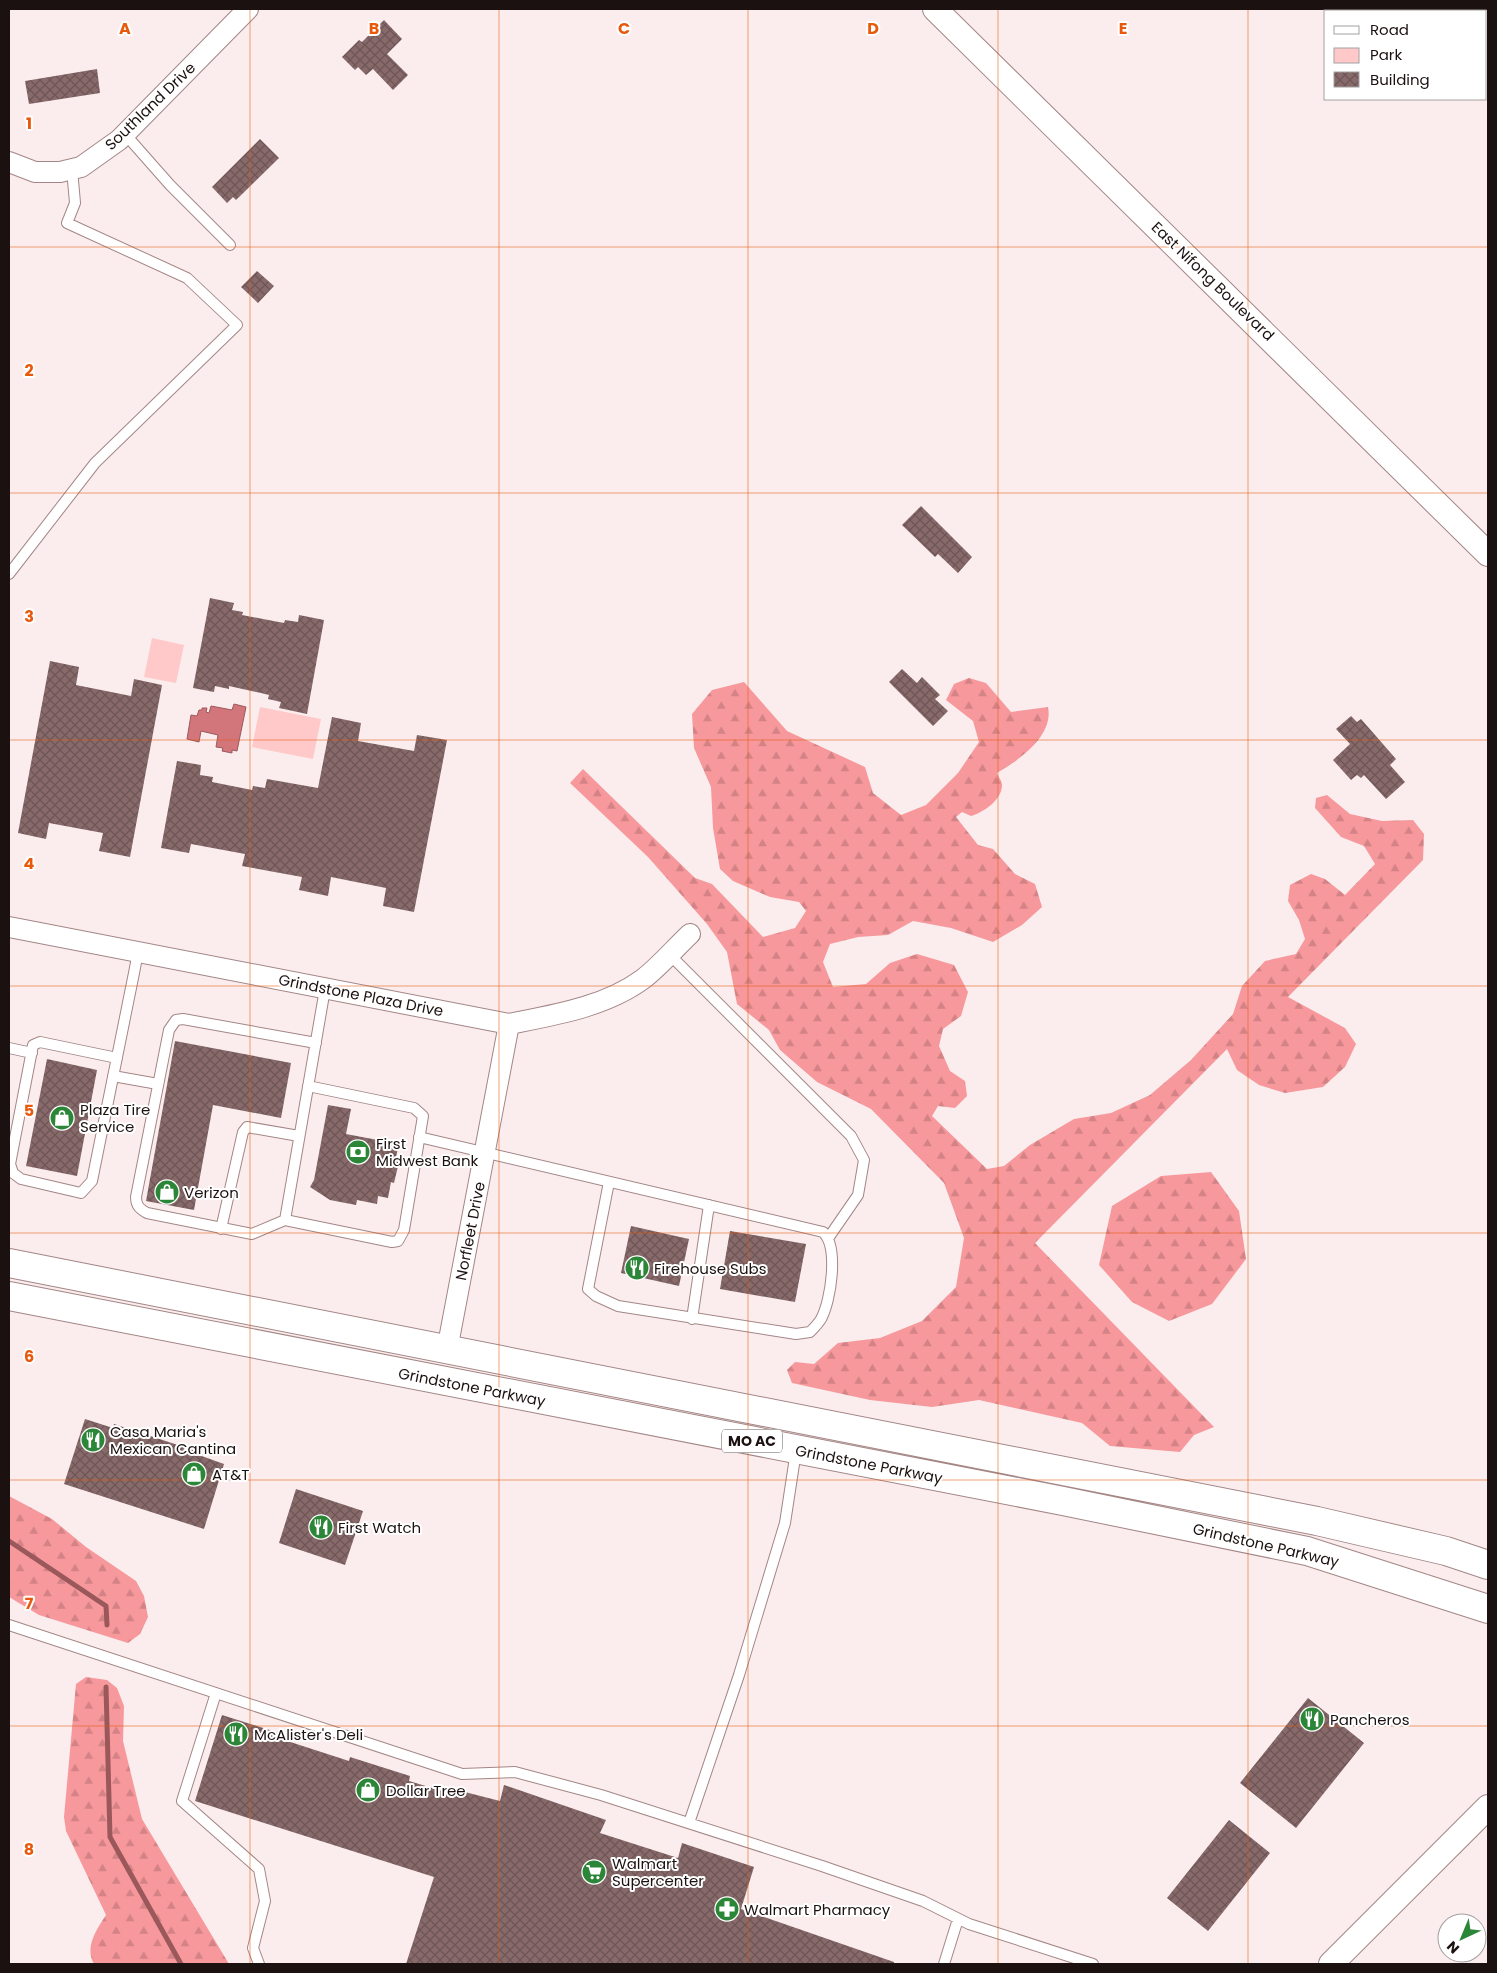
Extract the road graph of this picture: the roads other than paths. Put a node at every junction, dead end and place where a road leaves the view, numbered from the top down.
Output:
1 (248, 9) edge
2 (935, 9) edge
3 (125, 134) junction
4 (9, 162) edge
5 (72, 169) junction
6 (230, 245) dead end
7 (1488, 554) edge
8 (9, 574) edge
9 (10, 931) edge
10 (690, 934) dead end
11 (138, 952) junction
12 (669, 954) junction
13 (325, 989) junction
14 (510, 1024) junction
15 (316, 1043) junction
16 (9, 1048) edge
17 (32, 1053) junction
18 (117, 1058) junction
19 (113, 1076) junction
20 (158, 1084) junction
21 (308, 1086) junction
22 (299, 1136) junction
23 (419, 1137) junction
24 (485, 1152) junction
25 (609, 1182) junction
26 (709, 1205) junction
27 (285, 1220) junction
28 (220, 1229) junction
29 (829, 1237) junction
30 (9, 1262) edge
31 (9, 1296) edge
32 (692, 1319) junction
33 (447, 1350) junction
34 (796, 1450) junction
35 (1488, 1565) edge
36 (1461, 1599) junction
37 (1488, 1609) edge
38 (1488, 1620) edge
39 (9, 1625) edge
40 (216, 1693) junction
41 (1488, 1807) edge
42 (689, 1823) junction
43 (958, 1919) junction
44 (259, 1964) edge
45 (944, 1964) edge
46 (1093, 1964) edge
47 (1332, 1964) edge

1 - 3 street, Southland Drive
2 - 7 street, East Nifong Boulevard
3 - 5 street, Southland Drive
3 - 6 lane
4 - 5 street, Southland Drive
5 - 8 lane
9 - 11 street, Grindstone Plaza Drive
10 - 12 street, Grindstone Plaza Drive
11 - 13 street, Grindstone Plaza Drive
11 - 18 lane
12 - 14 street, Grindstone Plaza Drive
12 - 29 lane
13 - 14 street, Grindstone Plaza Drive
13 - 15 lane
14 - 24 street, Norfleet Drive
15 - 20 lane
15 - 21 lane
16 - 17 lane
17 - 18 lane
17 - 19 lane
18 - 19 lane
19 - 20 lane
20 - 28 lane
21 - 22 lane
21 - 23 lane
22 - 27 lane
22 - 28 lane
23 - 24 lane
23 - 27 lane
24 - 25 lane
24 - 33 street, Norfleet Drive
25 - 26 lane
25 - 32 lane
26 - 29 lane
26 - 32 lane
27 - 28 lane
29 - 32 lane
30 - 33 main road, Grindstone Parkway / MO AC
31 - 34 main road, Grindstone Parkway / MO AC
33 - 35 main road, Grindstone Parkway / MO AC
34 - 36 main road, Grindstone Parkway / MO AC
34 - 42 lane
36 - 37 main road, Grindstone Parkway / MO AC
36 - 38 main road
39 - 40 lane
40 - 42 lane
40 - 44 lane
41 - 47 street
42 - 43 lane
43 - 45 lane
43 - 46 lane

